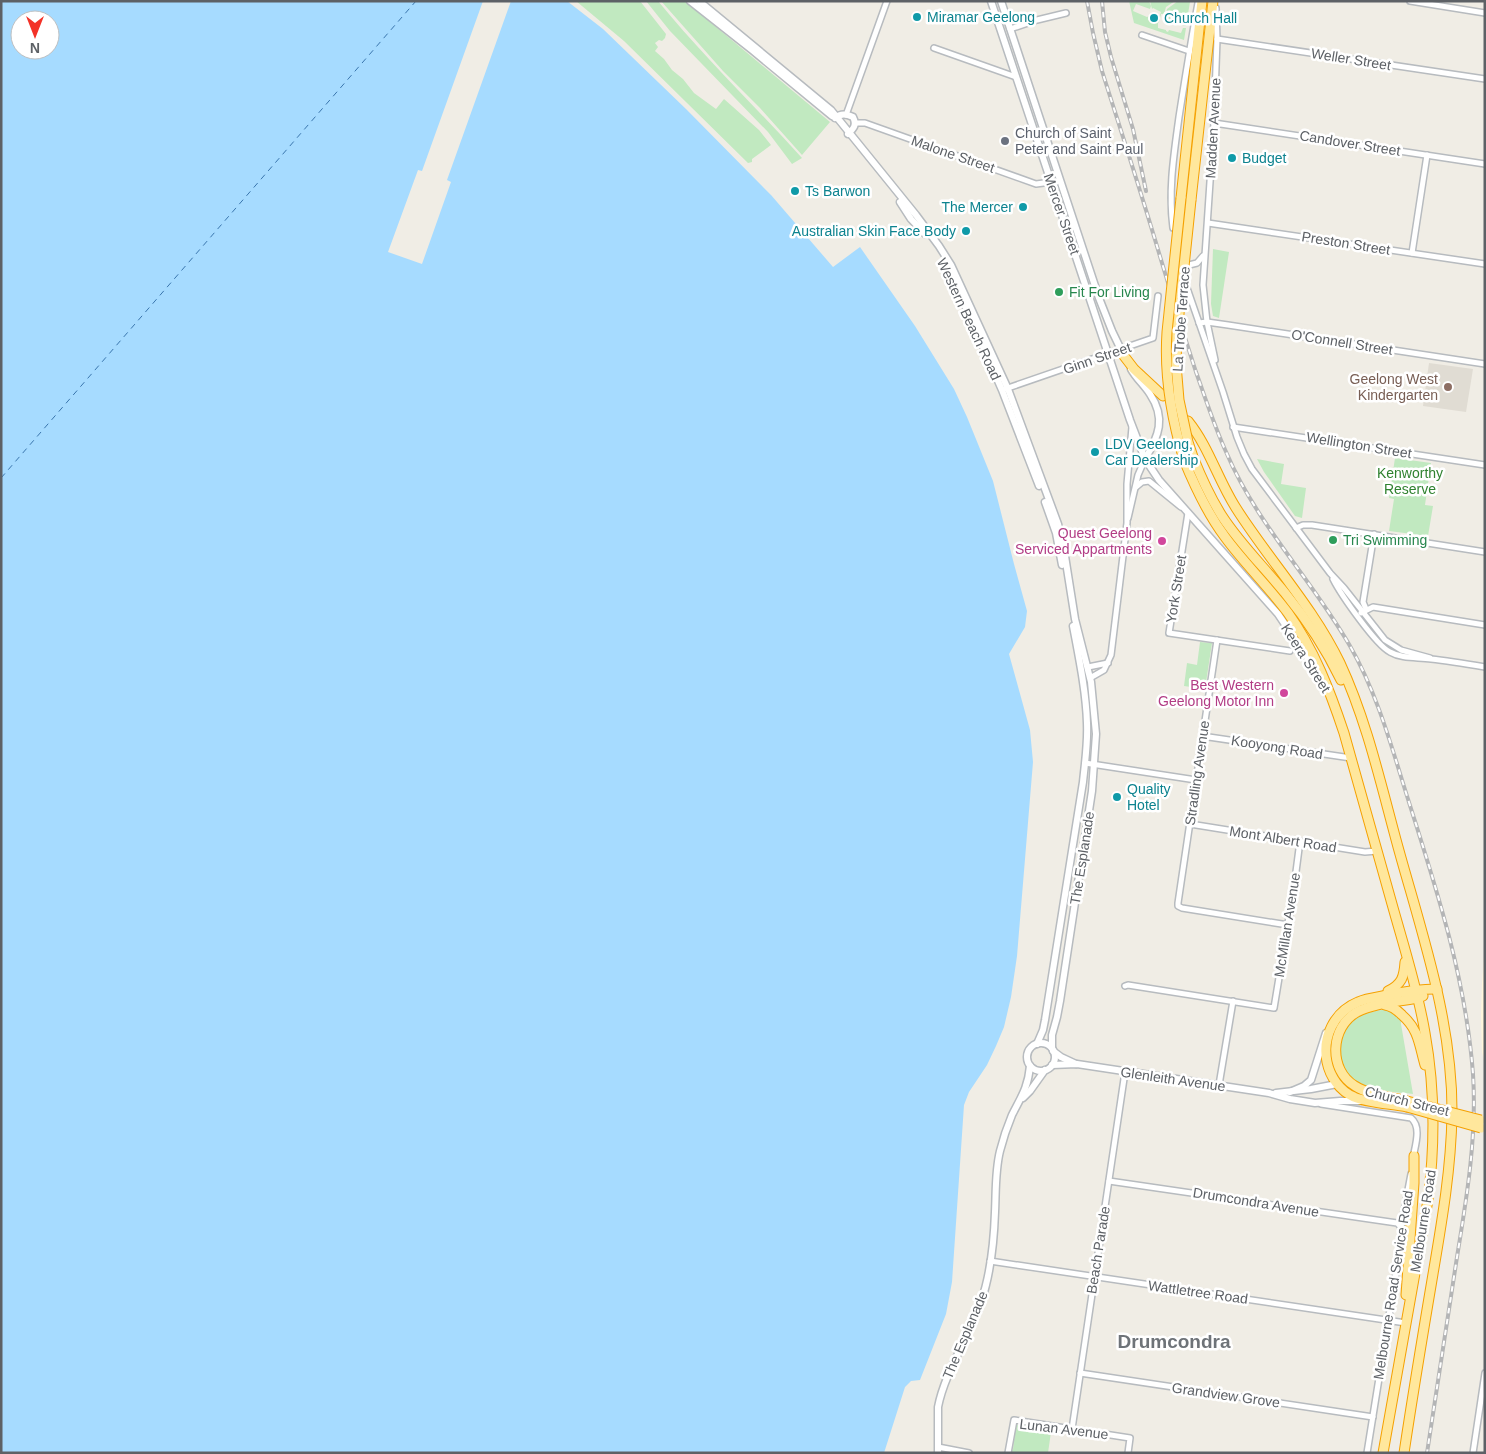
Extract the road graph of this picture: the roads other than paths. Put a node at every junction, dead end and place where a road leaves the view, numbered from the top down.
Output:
1 (690, 1) edge
2 (698, 1) edge
3 (888, 1) edge
4 (991, 1) edge
5 (1001, 1) edge
6 (1200, 1) edge
7 (1215, 1) edge
8 (1410, 1) edge
9 (1454, 1) edge
10 (1453, 8) junction
11 (1066, 13) dead end
12 (1485, 13) edge
13 (1010, 29) junction
14 (1002, 32) junction
15 (1142, 35) dead end
16 (1217, 39) junction
17 (934, 48) dead end
18 (1189, 50) junction
19 (1016, 78) junction
20 (1485, 79) edge
21 (846, 114) junction
22 (835, 117) junction
23 (856, 123) junction
24 (1214, 123) junction
25 (849, 134) junction
26 (1427, 155) junction
27 (1485, 164) edge
28 (1059, 179) junction
29 (1051, 182) junction
30 (1186, 199) junction
31 (1208, 222) junction
32 (1173, 228) dead end
33 (1412, 253) junction
34 (1205, 254) junction
35 (1485, 264) edge
36 (1190, 265) dead end
37 (1187, 288) dead end
38 (1158, 296) dead end
39 (1207, 322) junction
40 (1199, 323) junction
41 (1122, 353) junction
42 (1108, 355) junction
43 (1485, 364) edge
44 (1220, 383) junction
45 (1005, 389) junction
46 (1163, 396) dead end
47 (1188, 422) dead end
48 (1132, 427) junction
49 (1233, 427) junction
50 (1145, 459) junction
51 (1485, 465) edge
52 (1136, 488) junction
53 (1187, 512) junction
54 (1127, 523) junction
55 (1296, 528) junction
56 (1374, 534) junction
57 (1485, 552) edge
58 (1362, 612) junction
59 (1485, 625) edge
60 (1217, 640) junction
61 (1395, 648) junction
62 (1290, 651) dead end
63 (1393, 654) junction
64 (1430, 658) junction
65 (1108, 663) junction
66 (1485, 667) edge
67 (1084, 668) junction
68 (1082, 677) junction
69 (1090, 678) junction
70 (1324, 682) junction
71 (1202, 736) junction
72 (1366, 736) junction
73 (1351, 758) junction
74 (1085, 763) junction
75 (1094, 765) junction
76 (1196, 780) junction
77 (1190, 824) junction
78 (1300, 842) junction
79 (1377, 851) junction
80 (1288, 925) junction
81 (1404, 949) junction
82 (1125, 986) dead end
83 (1437, 989) junction
84 (1416, 994) junction
85 (1370, 998) junction
86 (1233, 1001) junction
87 (1382, 1005) junction
88 (1339, 1016) junction
89 (1037, 1044) junction
90 (1052, 1050) junction
91 (1077, 1064) junction
92 (1052, 1065) junction
93 (1030, 1066) junction
94 (1045, 1070) junction
95 (1125, 1072) junction
96 (1313, 1075) junction
97 (1337, 1084) junction
98 (1219, 1085) junction
99 (1353, 1085) junction
100 (1312, 1089) junction
101 (1290, 1092) junction
102 (1432, 1092) junction
103 (1270, 1093) junction
104 (1021, 1101) junction
105 (1316, 1103) junction
106 (1384, 1103) junction
107 (1407, 1104) junction
108 (1413, 1119) joint
109 (1483, 1125) edge
110 (1414, 1156) junction
111 (1109, 1181) junction
112 (1401, 1227) junction
113 (990, 1261) junction
114 (1094, 1277) junction
115 (1389, 1320) junction
116 (1406, 1323) junction
117 (1485, 1372) edge
118 (1080, 1373) junction
119 (1372, 1417) junction
120 (1072, 1429) junction
121 (938, 1450) edge
122 (969, 1453) edge
123 (1008, 1453) edge
124 (1128, 1453) edge
125 (1367, 1453) edge
126 (1383, 1453) edge
127 (1404, 1453) edge
128 (1473, 1453) edge

1 - 22 street, Western Beach Road
2 - 22 street, Western Beach Road
3 - 21 street
4 - 14 street, Mercer Street
5 - 13 street, Mercer Street
6 - 18 street
6 - 30 highway, La Trobe Terrace
7 - 16 street, Madden Avenue
7 - 30 highway, La Trobe Terrace
8 - 10 street
9 - 10 street
10 - 12 street
11 - 13 street
13 - 14 street
13 - 28 street, Mercer Street
14 - 19 street, Mercer Street
15 - 18 street
16 - 20 street, Weller Street
16 - 24 street, Madden Avenue
17 - 19 street
18 - 32 street
19 - 29 street, Mercer Street
21 - 22 street
21 - 23 street
22 - 25 street, Western Beach Road
23 - 25 street
23 - 29 street, Malone Street
24 - 26 street, Candover Street
24 - 31 street, Madden Avenue
25 - 45 street, Western Beach Road
26 - 27 street, Candover Street
26 - 33 street
28 - 29 street
28 - 41 street, Mercer Street
29 - 42 street, Mercer Street
30 - 70 highway, La Trobe Terrace, bridge
30 - 72 highway, La Trobe Terrace, bridge
31 - 33 street, Preston Street
31 - 34 street, Madden Avenue
33 - 35 street, Preston Street
34 - 36 street
34 - 39 street, Madden Avenue
37 - 40 street, Madden Avenue
38 - 41 street, Ginn Street
39 - 40 street, O'Connell Street
39 - 43 street, O'Connell Street
39 - 44 street, Madden Avenue
40 - 44 street, Madden Avenue
41 - 42 street, Ginn Street
41 - 46 highway
41 - 50 street, Mercer Street
42 - 45 street, Ginn Street
42 - 48 street, Mercer Street
44 - 49 street, Madden Avenue
45 - 67 street, Western Beach Road
47 - 72 highway
48 - 50 street, Keera Street
48 - 54 street
49 - 51 street, Wellington Street
49 - 55 street, Madden Avenue
50 - 52 street
50 - 53 street, Keera Street
52 - 53 street
52 - 54 street
53 - 60 street, York Street
53 - 70 street, Keera Street
54 - 65 street
55 - 56 street
55 - 58 street, Madden Avenue
56 - 57 street
56 - 58 street
58 - 59 street
58 - 61 street, Madden Avenue
58 - 63 street, Madden Avenue
60 - 62 street, York Street
60 - 71 street, Stradling Avenue
61 - 63 street
61 - 64 street
63 - 64 street
64 - 66 street
65 - 67 street
65 - 69 street
67 - 68 street, The Esplanade
67 - 69 street, The Esplanade
68 - 69 street
68 - 74 street, The Esplanade
69 - 75 street, The Esplanade
70 - 73 highway, Keera Street
71 - 73 street, Kooyong Road
71 - 76 street, Stradling Avenue
72 - 83 highway
73 - 79 highway, Keera Street
74 - 75 street
74 - 89 street, The Esplanade
75 - 76 street
75 - 90 street, The Esplanade
76 - 77 street, Stradling Avenue
77 - 78 street, Mont Albert Road
77 - 80 street, Stradling Avenue
78 - 79 street, Mont Albert Road
78 - 80 street, McMillan Avenue
79 - 81 highway, Keera Street
80 - 86 street, McMillan Avenue
81 - 84 highway, Keera Street
81 - 85 highway
82 - 86 street
83 - 84 highway, Church Street
83 - 127 highway, Melbourne Road
84 - 85 highway, Church Street
84 - 87 highway, Church Street
84 - 102 highway, Melbourne Road
85 - 88 highway, Church Street
86 - 98 street
87 - 99 highway, Church Street
87 - 102 highway
88 - 96 street
88 - 97 highway, Church Street
89 - 90 street
89 - 93 street
90 - 91 street, Glenleith Avenue
90 - 92 street
91 - 92 street, Glenleith Avenue
91 - 95 street, Glenleith Avenue
92 - 94 street
93 - 94 street
93 - 104 street, The Esplanade
94 - 104 street, The Esplanade
95 - 98 street, Glenleith Avenue
95 - 111 street, Beach Parade
96 - 100 street
96 - 101 street
97 - 99 highway, Glenleith Avenue
97 - 100 street, Glenleith Avenue
97 - 106 highway, Church Street
98 - 103 street, Glenleith Avenue
99 - 107 highway, Church Street
100 - 101 street, Glenleith Avenue
100 - 105 street
101 - 103 street, Glenleith Avenue
102 - 116 highway, Melbourne Road
103 - 105 street, Glenleith Avenue
104 - 113 street, The Esplanade
105 - 106 street, Glenleith Avenue
105 - 108 street, Glenleith Avenue
106 - 107 highway, Church Street
107 - 109 highway, Church Street, bridge
108 - 110 street, Melbourne Road Service Road
110 - 112 street, Melbourne Road Service Road
110 - 116 highway
111 - 112 street, Drumcondra Avenue
111 - 114 street, Beach Parade
112 - 115 street, Melbourne Road Service Road
113 - 114 street, Wattletree Road
113 - 121 street, The Esplanade
114 - 115 street, Wattletree Road
114 - 118 street, Beach Parade
115 - 116 street, Wattletree Road
115 - 119 street, Melbourne Road Service Road
116 - 126 highway, Melbourne Road
117 - 128 street
118 - 119 street, Grandview Grove
118 - 120 street, Beach Parade
119 - 125 street, Melbourne Road Service Road
120 - 123 street, Lunan Avenue
120 - 124 street, Lunan Avenue
121 - 122 street

